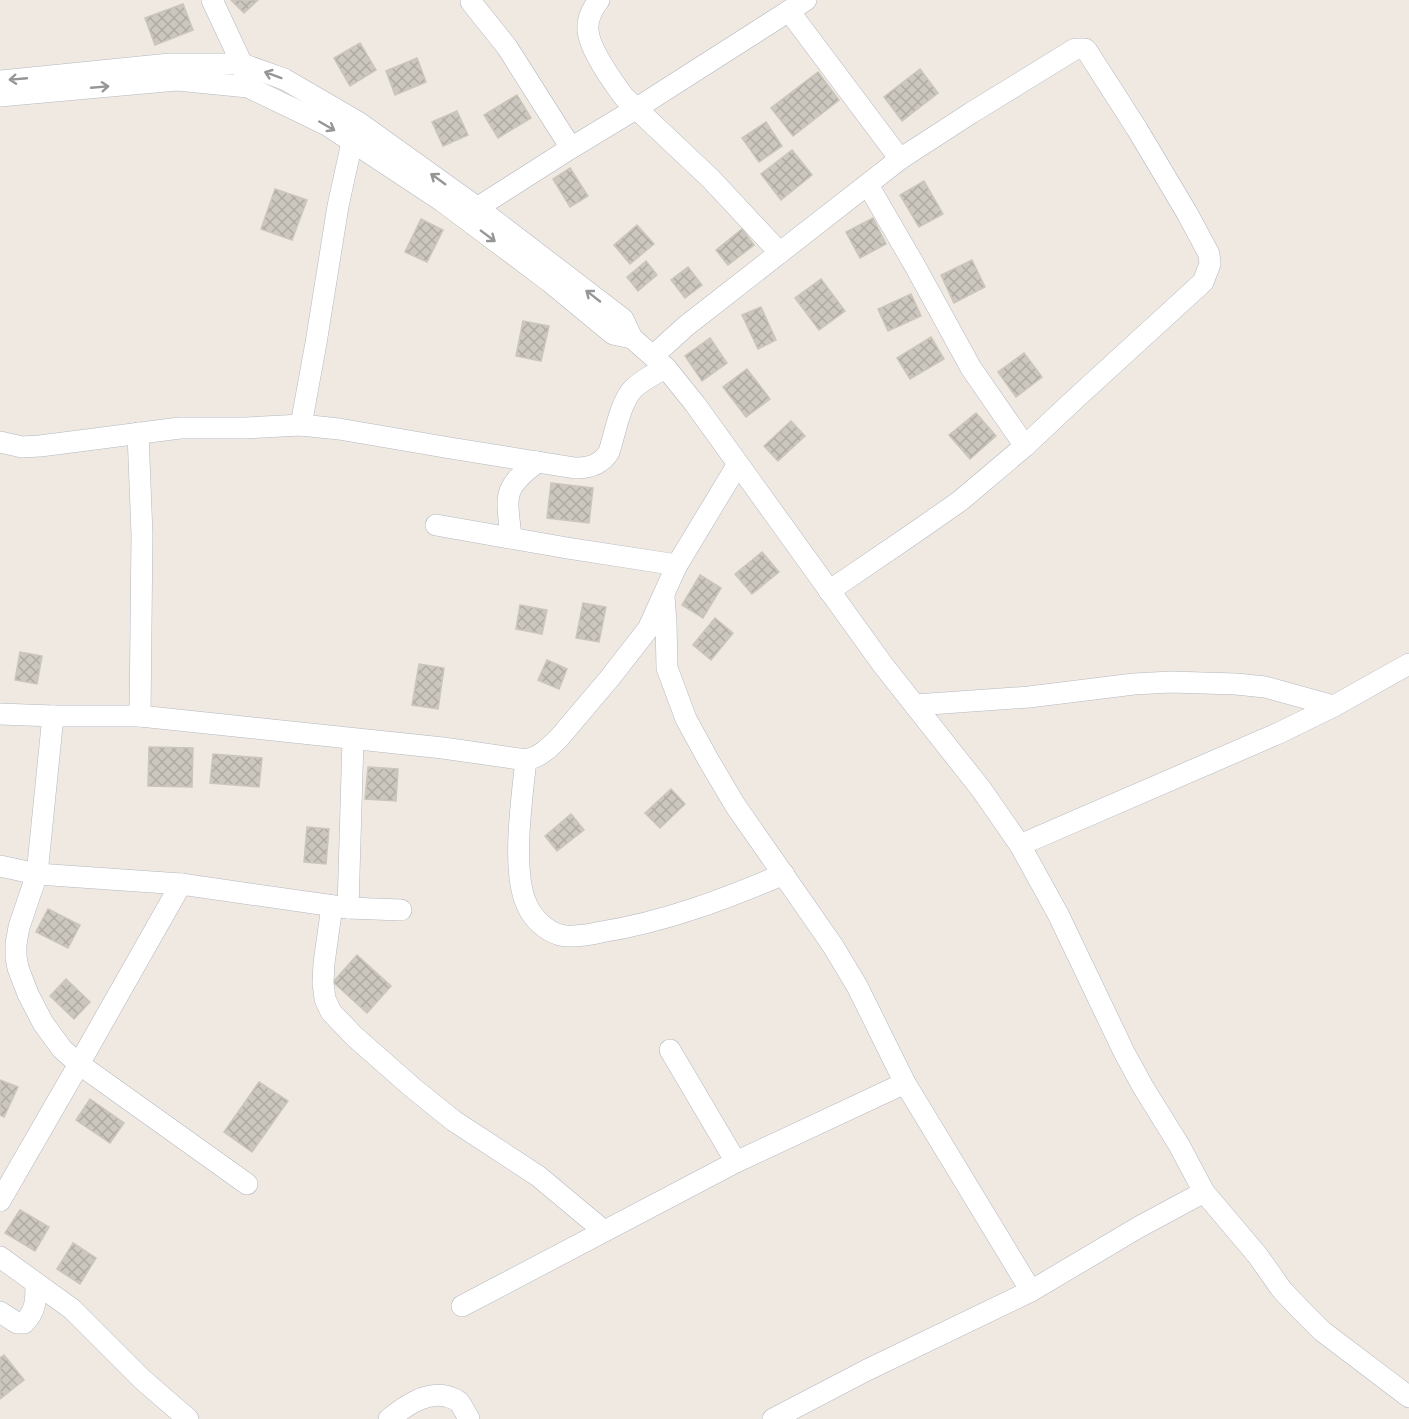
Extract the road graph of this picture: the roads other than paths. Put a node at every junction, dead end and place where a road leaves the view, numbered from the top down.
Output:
1 (212, 0) edge
2 (599, 0) edge
3 (471, 2) dead end
4 (797, 5) edge
5 (242, 64) junction
6 (0, 81) edge
7 (59, 83) junction
8 (248, 87) junction
9 (0, 96) edge
10 (637, 108) junction
11 (352, 142) junction
12 (571, 148) junction
13 (900, 159) junction
14 (868, 185) junction
15 (471, 212) junction
16 (780, 253) junction
17 (659, 362) junction
18 (301, 425) junction
19 (138, 433) junction
20 (0, 442) edge
21 (1025, 446) junction
22 (537, 462) junction
23 (738, 464) junction
24 (436, 525) dead end
25 (511, 538) junction
26 (677, 566) junction
27 (829, 591) junction
28 (664, 596) junction
29 (1409, 664) edge
30 (915, 705) junction
31 (1334, 706) junction
32 (0, 714) edge
33 (53, 716) junction
34 (140, 716) junction
35 (353, 739) junction
36 (526, 760) junction
37 (1020, 845) junction
38 (0, 866) edge
39 (37, 874) junction
40 (784, 874) junction
41 (181, 884) junction
42 (340, 907) junction
43 (401, 910) dead end
44 (670, 1050) dead end
45 (79, 1064) junction
46 (905, 1083) junction
47 (736, 1162) junction
48 (247, 1184) dead end
49 (1204, 1192) junction
50 (0, 1201) edge
51 (604, 1231) junction
52 (0, 1257) edge
53 (36, 1284) junction
54 (1031, 1291) junction
55 (462, 1306) dead end
56 (0, 1312) edge
57 (1409, 1397) edge
58 (188, 1419) edge
59 (389, 1419) edge
60 (469, 1419) edge
61 (773, 1419) edge

1 - 5 street
2 - 10 street
3 - 12 street
4 - 10 street
4 - 13 street
5 - 7 street
5 - 8 street
15 -> 5 street
7 -> 6 street
7 -> 8 street
7 - 9 street
8 -> 11 street
10 - 12 street
10 - 16 street
11 - 15 street
11 - 18 street
12 - 15 street
13 - 14 street
13 - 21 street
14 - 16 street
14 - 21 street
15 - 17 street
16 - 17 street
17 - 22 street
17 - 23 street
18 - 19 street
18 - 22 street
19 - 20 street
19 - 34 street
21 - 27 street
22 - 25 street
23 - 26 street
23 - 27 street
24 - 25 street
25 - 26 street
26 - 28 street
27 - 30 street
28 - 36 street
28 - 40 street
29 - 31 street
30 - 31 street
30 - 37 street
31 - 37 street
32 - 33 street
33 - 34 street
33 - 39 street
34 - 35 street
35 - 36 street
35 - 42 street
36 - 40 street
37 - 49 street
38 - 39 street
39 - 41 street
39 - 45 street
40 - 46 street
41 - 42 street
41 - 45 street
42 - 43 street
42 - 51 street
44 - 47 street
45 - 48 street
45 - 50 street
46 - 47 street
46 - 54 street
47 - 51 street
49 - 54 street
49 - 57 street
51 - 55 street
52 - 53 street
53 - 56 street
53 - 58 street
54 - 61 street
59 - 60 street

